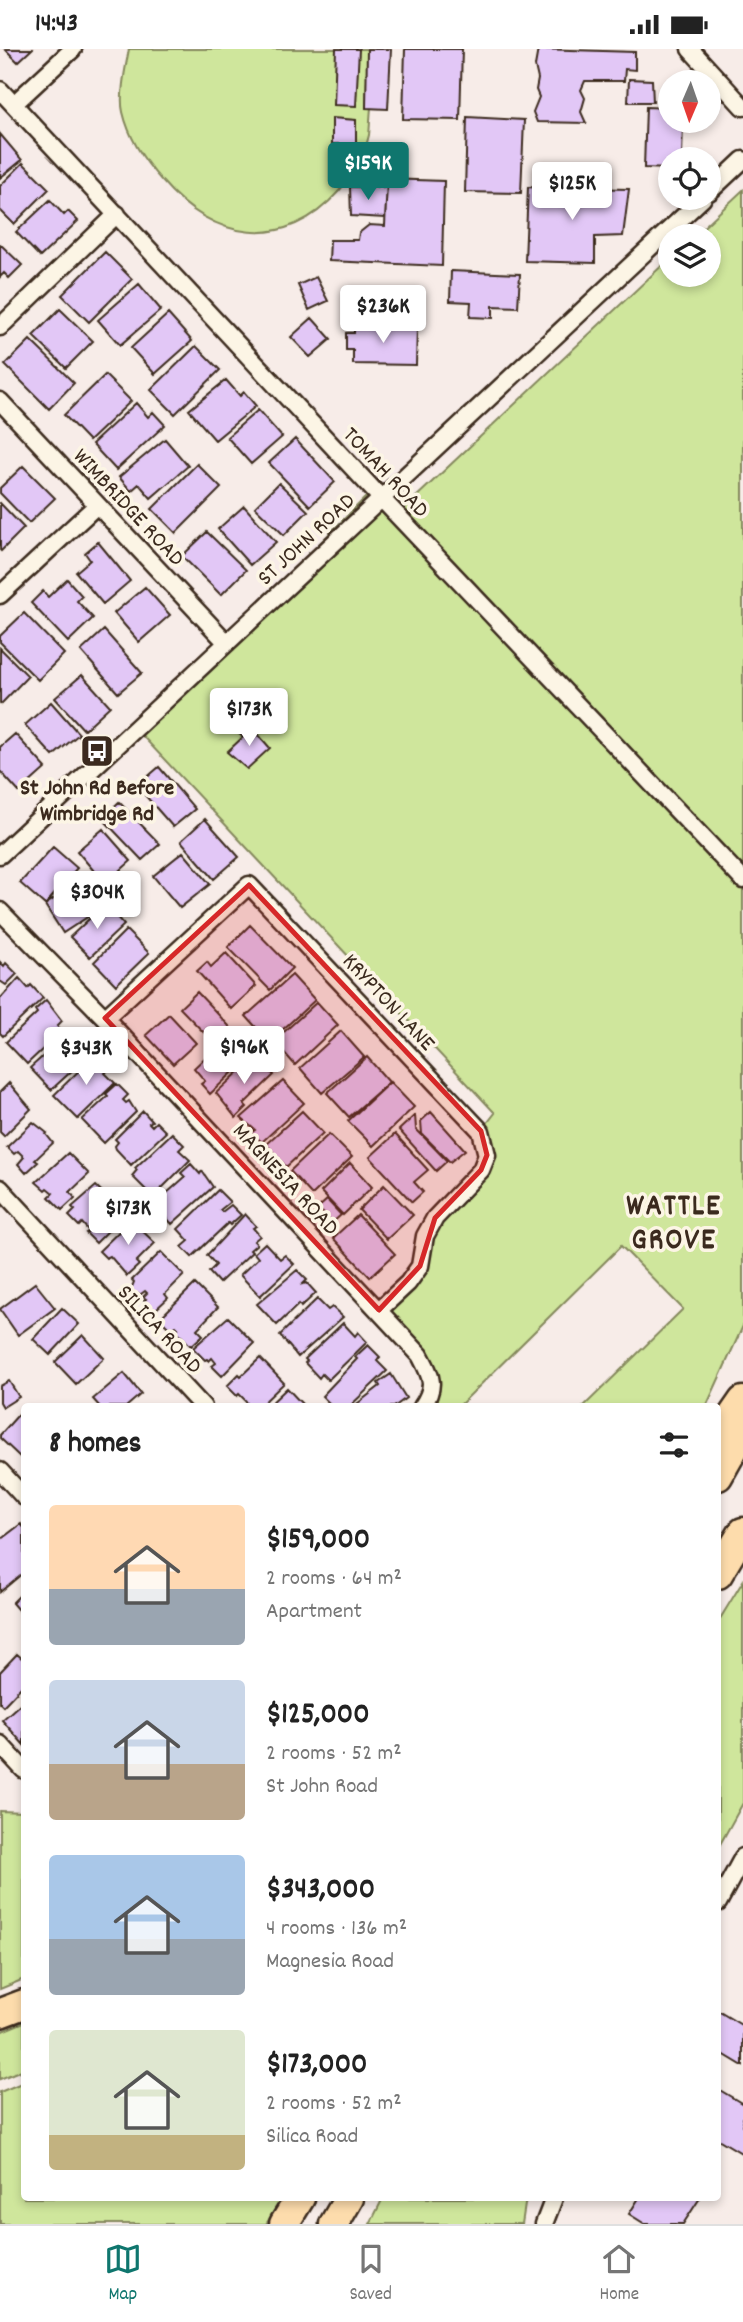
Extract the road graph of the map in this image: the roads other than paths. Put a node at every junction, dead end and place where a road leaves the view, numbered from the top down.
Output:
1 (73, 49) edge
2 (690, 49) edge
3 (0, 90) edge
4 (14, 104) junction
5 (743, 107) edge
6 (743, 160) edge
7 (721, 181) edge
8 (690, 210) edge
9 (117, 214) junction
10 (0, 327) edge
11 (0, 401) edge
12 (381, 498) junction
13 (97, 505) junction
14 (0, 595) edge
15 (227, 643) junction
16 (0, 855) edge
17 (743, 880) edge
18 (0, 911) edge
19 (105, 1018) junction
20 (0, 1188) edge
21 (379, 1310) junction
22 (743, 1401) edge
23 (426, 1402) edge
24 (200, 1403) edge
25 (743, 1432) edge
26 (721, 1433) edge
27 (0, 1471) edge
28 (721, 1471) edge
29 (21, 1494) edge
30 (743, 1532) edge
31 (721, 1569) edge
32 (0, 1744) edge
33 (21, 1767) edge
34 (743, 1857) edge
35 (721, 1897) edge
36 (21, 2005) edge
37 (0, 2013) edge
38 (298, 2201) edge
39 (347, 2201) edge
40 (360, 2201) edge
41 (553, 2201) edge
42 (284, 2224) edge
43 (334, 2224) edge
44 (349, 2224) edge
45 (544, 2224) edge

1 - 4 street
2 - 5 street
3 - 4 street, TOMAH ROAD
4 - 9 street, TOMAH ROAD
6 - 7 street
8 - 12 street, ST JOHN ROAD
9 - 10 street
9 - 12 street, TOMAH ROAD
11 - 13 street, WIMBRIDGE ROAD
12 - 15 street, ST JOHN ROAD
12 - 17 street, TOMAH ROAD
13 - 14 street
13 - 15 street, WIMBRIDGE ROAD
15 - 16 street, ST JOHN ROAD
18 - 19 street, MAGNESIA ROAD
19 - 21 street, MAGNESIA ROAD
19 - 21 street, KRYPTON LANE
20 - 24 street, SILICA ROAD
21 - 23 street, MAGNESIA ROAD
22 - 26 highway
25 - 28 highway
27 - 29 street
30 - 31 highway
32 - 33 street
34 - 35 street
36 - 37 highway
38 - 42 highway
39 - 43 highway
40 - 44 highway
41 - 45 street

